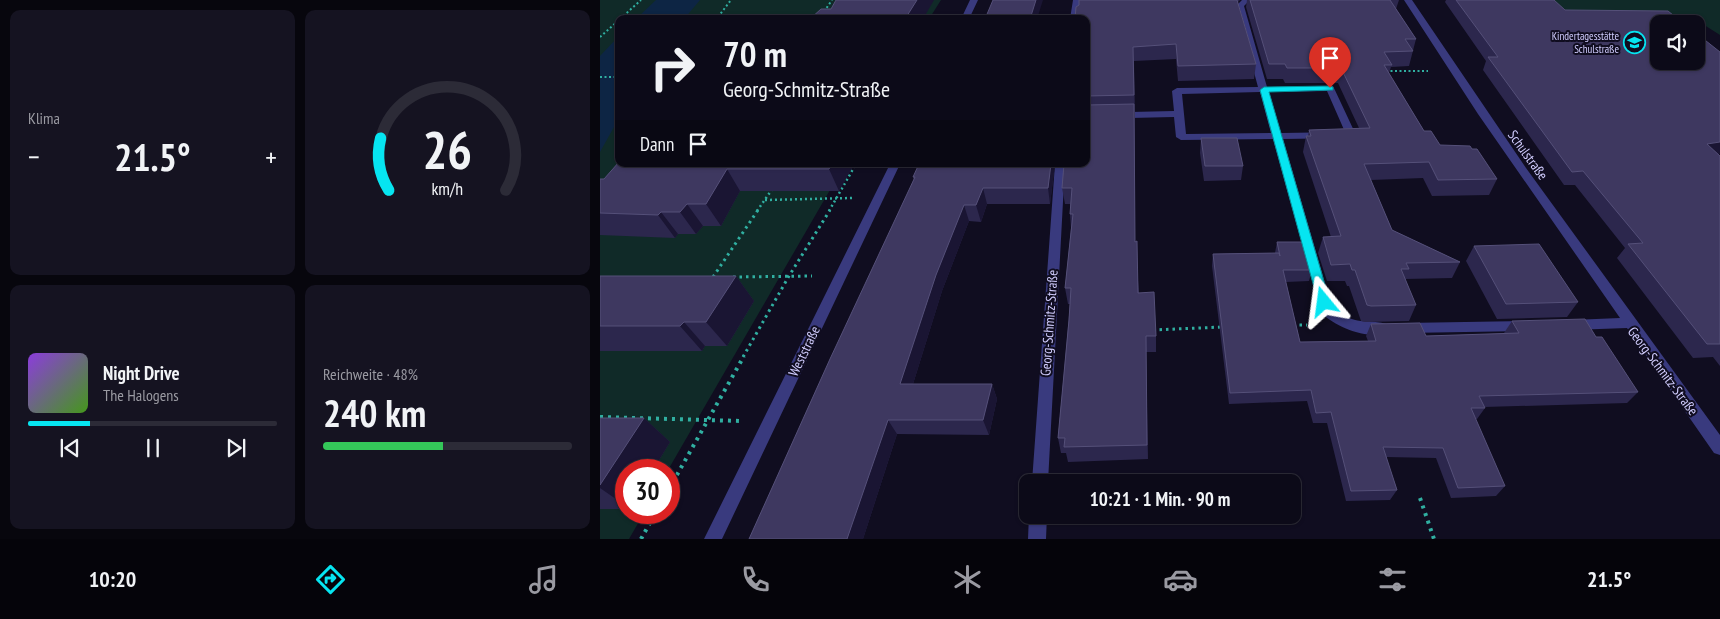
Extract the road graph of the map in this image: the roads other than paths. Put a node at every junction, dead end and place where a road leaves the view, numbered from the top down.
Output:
1 (974, 0) edge
2 (1077, 0) edge
3 (1246, 0) edge
4 (1408, 0) edge
5 (967, 15) edge
6 (1075, 15) edge
7 (1264, 90) junction
8 (1179, 114) junction
9 (1090, 116) edge
10 (1277, 137) junction
11 (894, 167) edge
12 (1060, 167) edge
13 (1630, 324) junction
14 (1542, 325) edge
15 (1561, 325) edge
16 (1720, 448) edge
17 (1041, 474) edge
18 (1038, 524) edge
19 (713, 539) edge
20 (1037, 539) edge

1 - 5 street
2 - 6 street
3 - 7 street
4 - 13 street, Schulstraße
7 - 8 street
7 - 10 street
7 - 10 street
8 - 9 street
8 - 10 street
10 - 14 street
11 - 19 street, Weststraße
12 - 17 street, Georg-Schmitz-Straße
13 - 15 street, Georg-Schmitz-Straße
13 - 16 street, Georg-Schmitz-Straße
18 - 20 street

